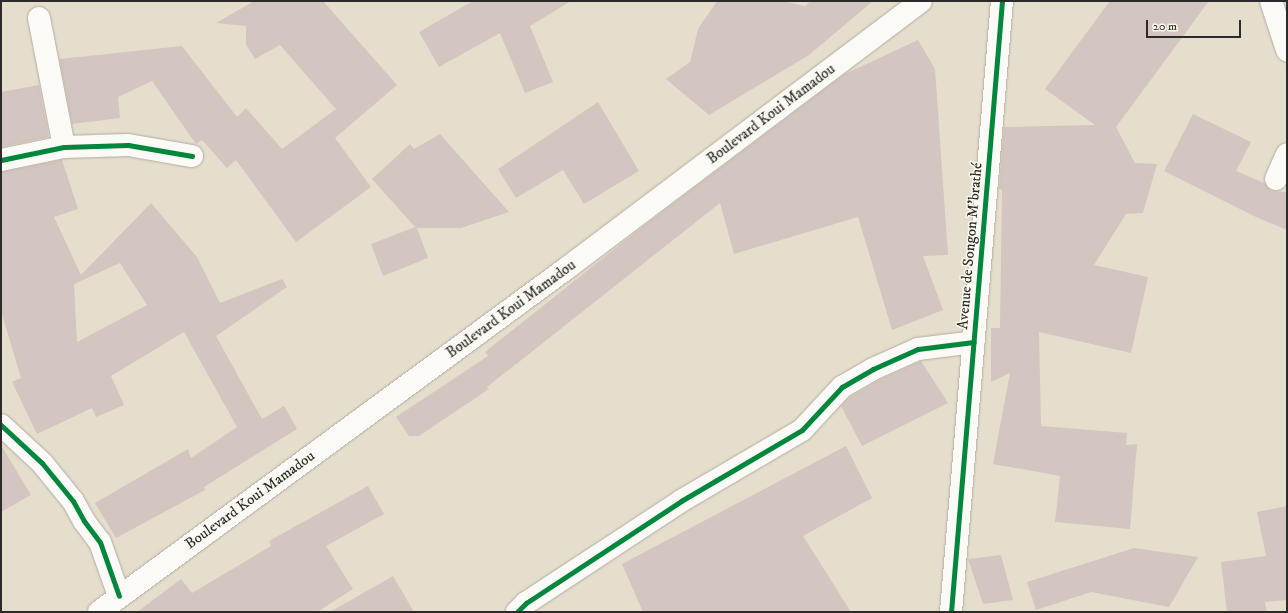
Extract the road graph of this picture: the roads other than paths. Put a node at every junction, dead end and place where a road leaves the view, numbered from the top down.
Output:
1 (921, 1) edge
2 (1002, 1) edge
3 (1271, 1) edge
4 (39, 18) dead end
5 (1287, 50) edge
6 (64, 147) junction
7 (1287, 154) edge
8 (192, 156) dead end
9 (1, 160) edge
10 (1276, 179) dead end
11 (974, 342) junction
12 (1, 425) edge
13 (119, 596) junction
14 (99, 612) edge
15 (517, 612) edge
16 (950, 612) edge

1 - 13 street, Boulevard Koui Mamadou
2 - 11 street, Avenue de Songon M'brathé
3 - 5 street
4 - 6 street
6 - 8 street
6 - 9 street
7 - 10 street
11 - 15 street
11 - 16 street, Avenue de Songon M'brathé
12 - 13 street
13 - 14 street, Boulevard Koui Mamadou

